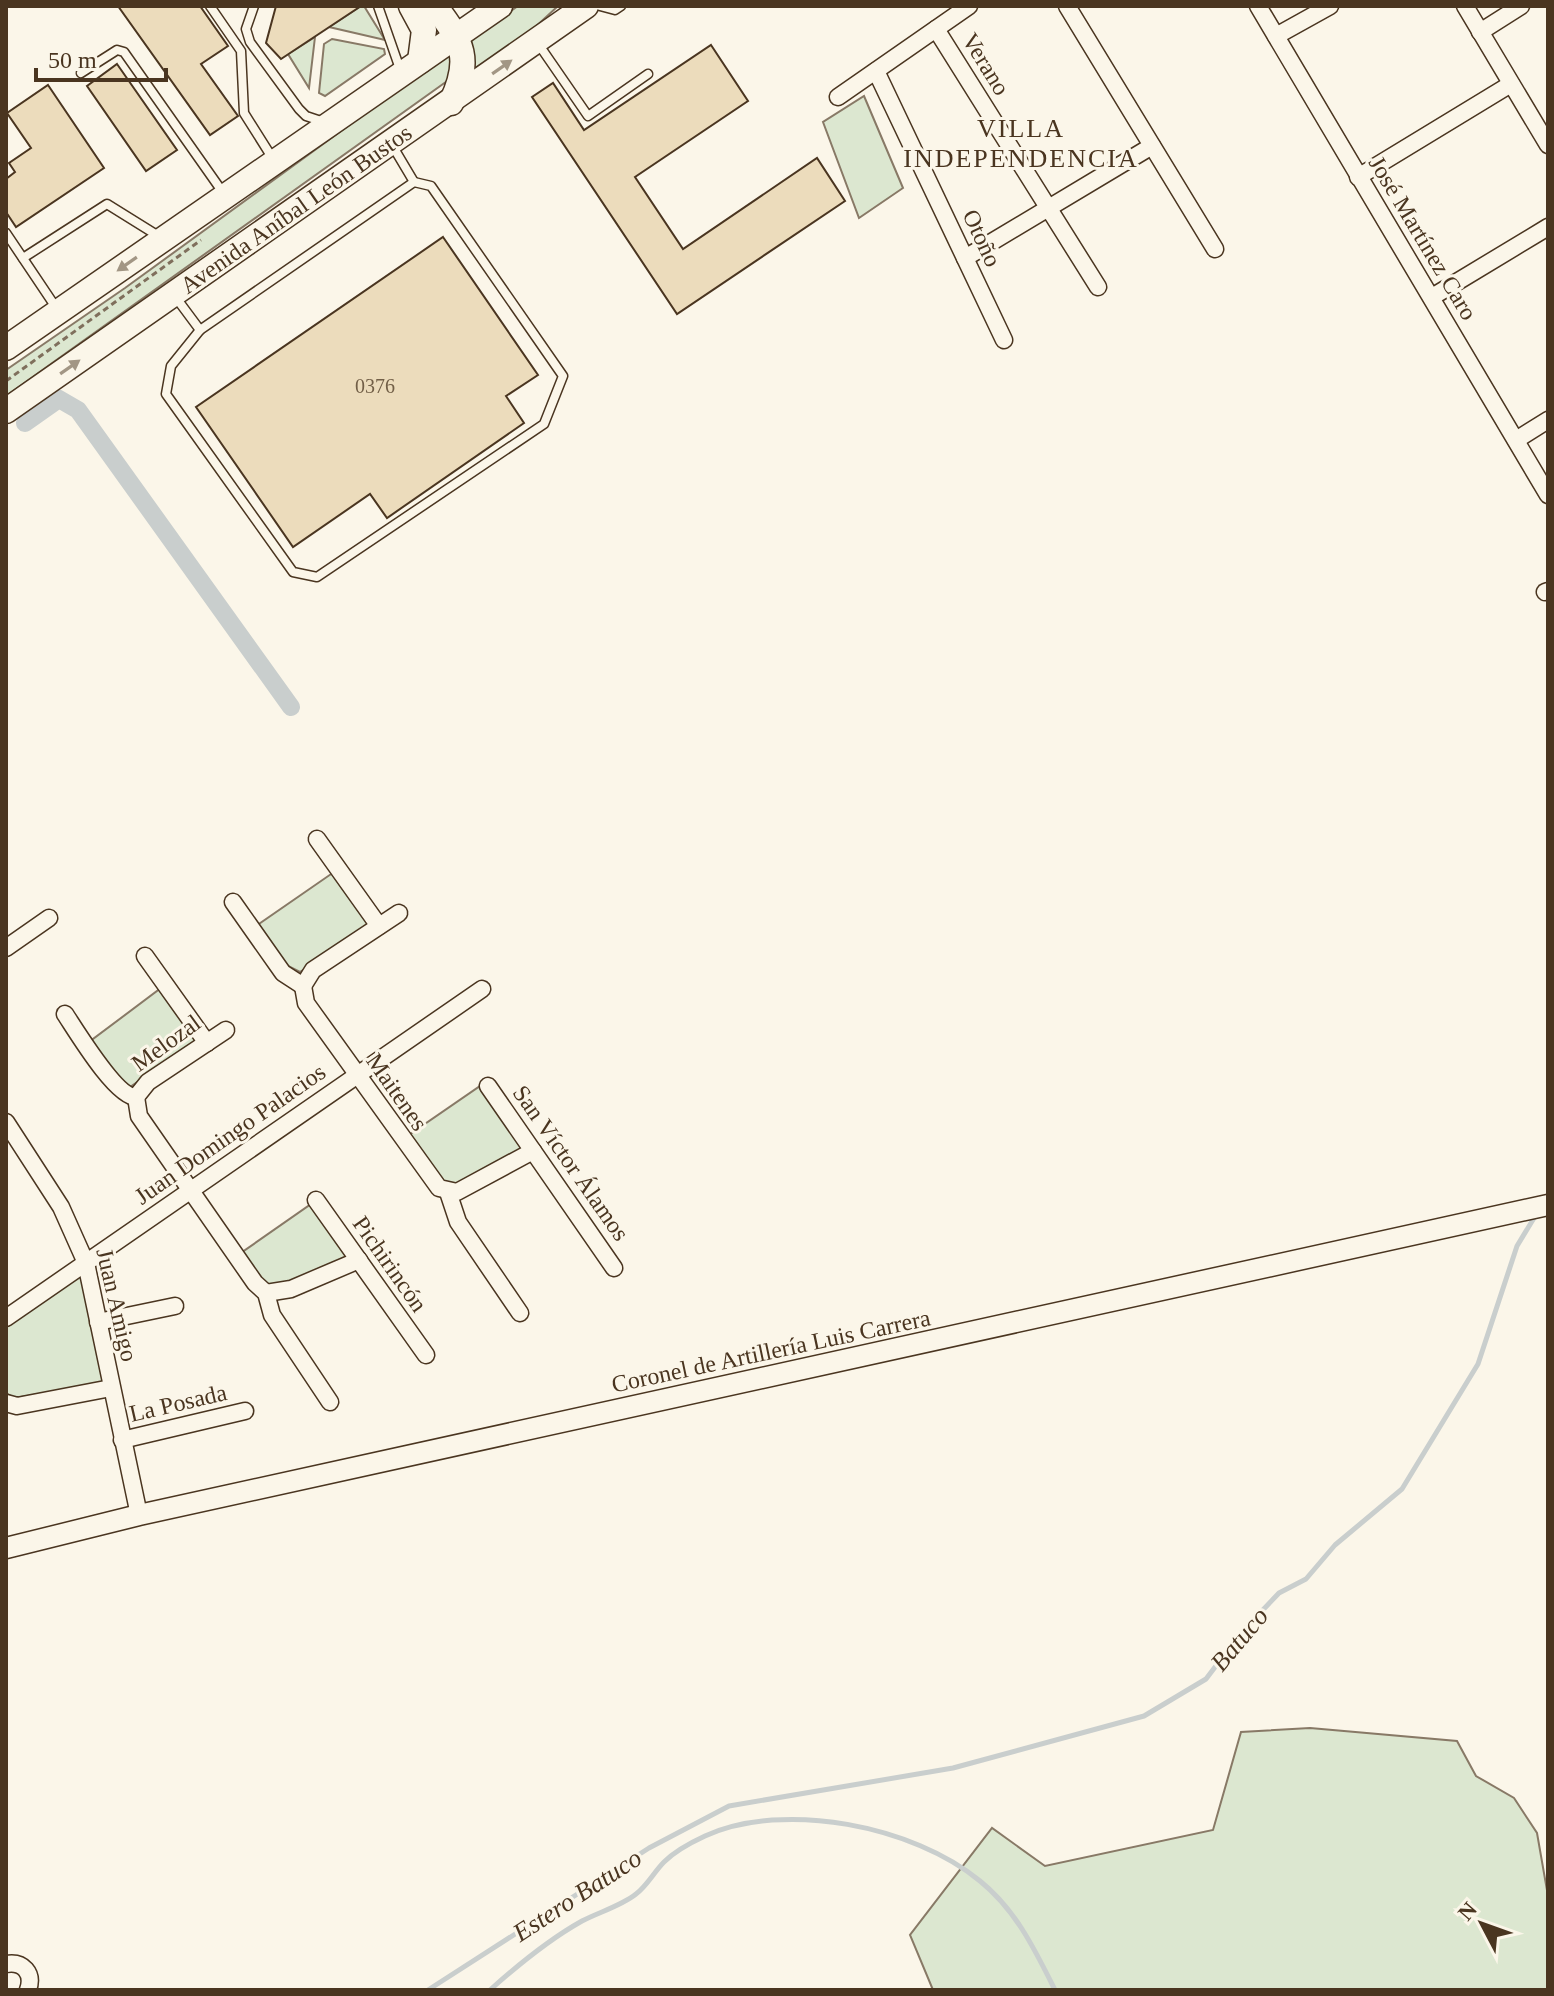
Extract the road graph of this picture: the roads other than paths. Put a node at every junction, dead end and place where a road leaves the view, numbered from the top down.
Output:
1 (210, 6) edge
2 (254, 6) edge
3 (378, 6) edge
4 (411, 6) edge
5 (435, 6) edge
6 (500, 6) edge
7 (586, 6) edge
8 (600, 6) edge
9 (621, 6) edge
10 (969, 6) edge
11 (1258, 6) edge
12 (1330, 6) edge
13 (1465, 6) edge
14 (1521, 6) edge
15 (1074, 9) edge
16 (936, 29) junction
17 (1480, 32) junction
18 (458, 36) junction
19 (1276, 36) junction
20 (537, 42) junction
21 (411, 68) junction
22 (876, 71) junction
23 (81, 73) dead end
24 (648, 74) dead end
25 (1511, 84) junction
26 (838, 97) dead end
27 (451, 103) junction
28 (333, 122) junction
29 (1545, 135) edge
30 (392, 144) junction
31 (1152, 146) junction
32 (275, 162) junction
33 (1358, 177) junction
34 (414, 182) junction
35 (225, 196) junction
36 (1048, 209) junction
37 (1548, 227) edge
38 (6, 233) edge
39 (163, 240) junction
40 (1215, 249) dead end
41 (23, 258) junction
42 (965, 258) junction
43 (1098, 287) dead end
44 (173, 294) junction
45 (1432, 297) junction
46 (59, 311) junction
47 (200, 330) junction
48 (1004, 340) dead end
49 (6, 348) edge
50 (6, 411) edge
51 (1548, 420) edge
52 (1516, 440) junction
53 (1548, 495) edge
54 (317, 839) dead end
55 (233, 902) dead end
56 (399, 913) dead end
57 (49, 918) dead end
58 (379, 926) junction
59 (6, 948) edge
60 (145, 956) dead end
61 (303, 986) junction
62 (482, 989) dead end
63 (65, 1014) dead end
64 (226, 1030) dead end
65 (207, 1043) junction
66 (356, 1076) junction
67 (488, 1086) dead end
68 (136, 1097) junction
69 (9, 1134) edge
70 (533, 1151) junction
71 (190, 1192) junction
72 (448, 1192) junction
73 (316, 1200) dead end
74 (1538, 1207) edge
75 (359, 1260) junction
76 (86, 1263) junction
77 (614, 1268) dead end
78 (266, 1293) junction
79 (175, 1306) dead end
80 (520, 1313) dead end
81 (6, 1318) edge
82 (98, 1322) junction
83 (426, 1355) dead end
84 (111, 1388) junction
85 (330, 1402) dead end
86 (6, 1403) edge
87 (245, 1411) dead end
88 (122, 1440) junction
89 (139, 1515) junction
90 (6, 1548) edge
91 (6, 1964) edge
92 (28, 1990) edge

1 - 32 lane
2 - 28 lane
3 - 21 lane
4 - 21 main road
5 - 18 main road
6 - 18 main road, Avenida Aníbal León Bustos
7 - 20 main road, Avenida Aníbal León Bustos
8 - 9 lane
10 - 16 street
11 - 19 street, José Martínez Caro
12 - 19 street
13 - 17 street
14 - 17 street
15 - 31 street
16 - 22 street
16 - 36 street, Verano
17 - 25 street
18 - 21 main road, Avenida Aníbal León Bustos
18 - 27 main road
19 - 33 street, José Martínez Caro
20 - 24 lane
27 -> 20 main road, Avenida Aníbal León Bustos
21 - 28 main road, Avenida Aníbal León Bustos
22 - 26 street
22 - 42 street, Otoño
23 - 35 lane
25 - 29 street
25 - 33 street
27 - 30 main road, Avenida Aníbal León Bustos
28 - 32 main road, Avenida Aníbal León Bustos
30 - 34 lane
30 - 44 main road, Avenida Aníbal León Bustos
31 - 36 street
31 - 40 street
32 - 35 main road, Avenida Aníbal León Bustos
33 - 45 street, José Martínez Caro
34 - 47 lane
34 - 47 lane
35 - 39 main road, Avenida Aníbal León Bustos
36 - 42 street
36 - 43 street, Verano
37 - 45 street
38 - 41 lane
39 - 41 lane
39 -> 46 main road, Avenida Aníbal León Bustos
41 - 46 lane
42 - 48 street, Otoño
44 - 47 lane
50 -> 44 main road, Avenida Aníbal León Bustos
45 - 52 street, José Martínez Caro
46 - 49 main road, Avenida Aníbal León Bustos
51 - 52 street
52 - 53 street, José Martínez Caro
54 - 58 street
55 - 61 street, Maitenes
56 - 58 street
57 - 59 street
58 - 61 street
60 - 65 street
61 - 66 street, Maitenes
62 - 66 street, Juan Domingo Palacios
63 - 68 street
64 - 65 street, Melozal
65 - 68 street, Melozal
66 - 71 street, Juan Domingo Palacios
66 - 72 street, Maitenes
67 - 70 street, San Víctor Álamos
68 - 71 street
69 - 76 street, Juan Amigo
70 - 72 street
70 - 77 street, San Víctor Álamos
71 - 76 street, Juan Domingo Palacios
71 - 78 street
72 - 80 street, Maitenes
73 - 75 street, Pichirincón
74 - 89 street, Coronel de Artillería Luis Carrera
75 - 78 street
75 - 83 street, Pichirincón
76 - 81 street, Juan Domingo Palacios
76 - 82 street, Juan Amigo
78 - 85 street
79 - 82 street
82 - 84 street, Juan Amigo
84 - 86 street
84 - 88 street, Juan Amigo
87 - 88 street, La Posada
88 - 89 street, Juan Amigo
89 - 90 street, Coronel de Artillería Luis Carrera
91 - 92 street

